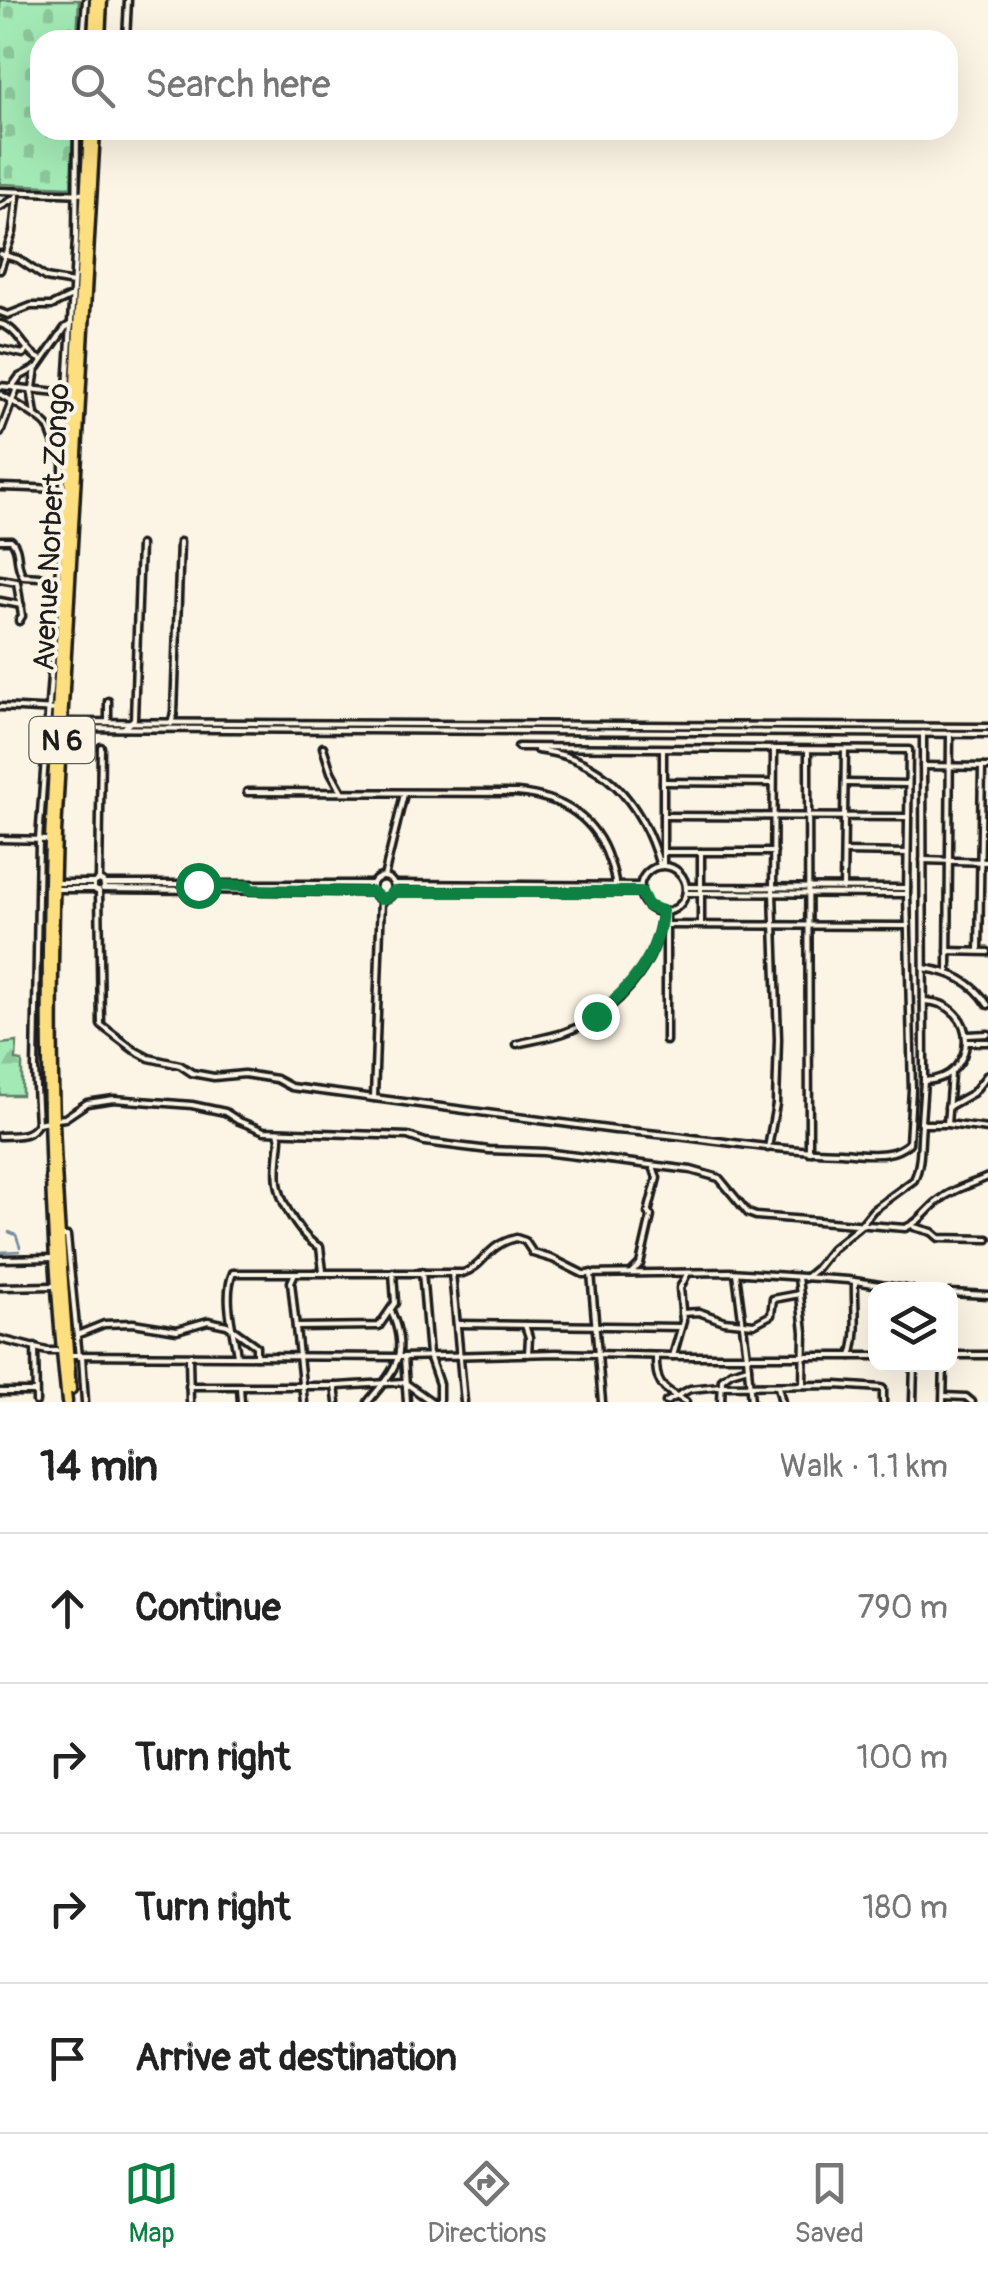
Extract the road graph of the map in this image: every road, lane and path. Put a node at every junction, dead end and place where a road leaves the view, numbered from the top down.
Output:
1 (86, 0) edge
2 (98, 0) edge
3 (128, 0) edge
4 (84, 30) edge
5 (97, 30) edge
6 (126, 30) edge
7 (79, 140) edge
8 (91, 140) edge
9 (91, 140) edge
10 (0, 191) edge
11 (84, 193) junction
12 (19, 194) junction
13 (0, 208) edge
14 (3, 255) edge
15 (0, 270) edge
16 (73, 283) junction
17 (72, 296) junction
18 (0, 312) edge
19 (8, 314) junction
20 (0, 322) edge
21 (71, 324) junction
22 (0, 348) edge
23 (28, 349) junction
24 (42, 360) junction
25 (36, 368) junction
26 (0, 386) edge
27 (15, 388) junction
28 (32, 390) junction
29 (67, 393) junction
30 (0, 394) edge
31 (12, 402) junction
32 (35, 417) junction
33 (0, 433) edge
34 (63, 456) junction
35 (0, 487) edge
36 (66, 488) junction
37 (0, 540) edge
38 (180, 542) dead end
39 (140, 545) dead end
40 (61, 578) junction
41 (0, 579) edge
42 (0, 602) edge
43 (21, 605) junction
44 (20, 621) dead end
45 (108, 701) dead end
46 (0, 707) edge
47 (53, 710) junction
48 (132, 722) junction
49 (60, 725) junction
50 (108, 725) junction
51 (171, 726) junction
52 (124, 728) junction
53 (988, 730) edge
54 (923, 733) junction
55 (950, 734) junction
56 (101, 747) dead end
57 (323, 747) dead end
58 (663, 748) junction
59 (774, 749) junction
60 (808, 750) junction
61 (845, 750) junction
62 (923, 766) junction
63 (949, 766) junction
64 (985, 767) edge
65 (663, 782) junction
66 (774, 783) junction
67 (845, 783) junction
68 (908, 784) junction
69 (248, 792) dead end
70 (342, 792) junction
71 (404, 793) junction
72 (663, 816) junction
73 (774, 817) junction
74 (808, 818) junction
75 (844, 818) junction
76 (908, 818) junction
77 (0, 839) edge
78 (39, 840) junction
79 (50, 840) junction
80 (663, 852) junction
81 (701, 852) junction
82 (774, 852) junction
83 (844, 852) junction
84 (907, 853) junction
85 (923, 860) junction
86 (948, 861) junction
87 (980, 862) junction
88 (988, 862) edge
89 (661, 866) junction
90 (384, 877) junction
91 (372, 884) junction
92 (393, 884) junction
93 (52, 886) junction
94 (99, 886) junction
95 (248, 888) junction
96 (517, 888) junction
97 (616, 889) junction
98 (641, 889) junction
99 (686, 890) junction
100 (701, 890) junction
101 (773, 890) junction
102 (808, 891) junction
103 (843, 891) junction
104 (907, 891) junction
105 (372, 892) junction
106 (393, 892) junction
107 (381, 899) junction
108 (664, 911) junction
109 (666, 925) junction
110 (701, 925) junction
111 (807, 925) junction
112 (774, 926) junction
113 (908, 926) junction
114 (948, 951) junction
115 (979, 952) junction
116 (988, 952) edge
117 (924, 968) junction
118 (948, 973) junction
119 (924, 1002) junction
120 (988, 1005) edge
121 (988, 1034) edge
122 (966, 1035) junction
123 (666, 1040) dead end
124 (966, 1042) junction
125 (988, 1042) edge
126 (517, 1044) dead end
127 (952, 1072) junction
128 (988, 1074) edge
129 (924, 1080) junction
130 (374, 1098) junction
131 (948, 1107) junction
132 (47, 1121) junction
133 (922, 1124) junction
134 (947, 1124) junction
135 (988, 1130) edge
136 (278, 1132) junction
137 (0, 1136) edge
138 (768, 1148) junction
139 (809, 1152) junction
140 (652, 1166) junction
141 (988, 1177) edge
142 (860, 1226) junction
143 (910, 1226) junction
144 (59, 1236) junction
145 (988, 1239) edge
146 (57, 1258) junction
147 (0, 1259) edge
148 (296, 1272) junction
149 (323, 1272) junction
150 (393, 1272) junction
151 (422, 1272) junction
152 (736, 1272) junction
153 (452, 1273) junction
154 (591, 1273) junction
155 (631, 1273) junction
156 (688, 1273) junction
157 (798, 1277) junction
158 (805, 1278) junction
159 (855, 1282) junction
160 (868, 1284) edge
161 (59, 1286) junction
162 (2, 1289) edge
163 (958, 1293) edge
164 (800, 1294) junction
165 (988, 1295) edge
166 (391, 1311) junction
167 (682, 1313) junction
168 (743, 1323) junction
169 (458, 1324) junction
170 (525, 1324) junction
171 (596, 1326) junction
172 (296, 1327) junction
173 (682, 1327) junction
174 (233, 1330) junction
175 (78, 1334) junction
176 (0, 1339) edge
177 (35, 1348) junction
178 (65, 1352) junction
179 (460, 1354) junction
180 (598, 1354) junction
181 (237, 1355) junction
182 (300, 1355) junction
183 (958, 1355) edge
184 (988, 1355) edge
185 (81, 1356) junction
186 (189, 1356) junction
187 (256, 1356) junction
188 (429, 1356) junction
189 (528, 1356) junction
190 (656, 1356) junction
191 (673, 1356) junction
192 (747, 1356) junction
193 (805, 1356) junction
194 (851, 1356) junction
195 (868, 1356) edge
196 (402, 1357) junction
197 (748, 1368) junction
198 (914, 1372) edge
199 (944, 1372) edge
200 (404, 1382) junction
201 (385, 1384) junction
202 (304, 1385) junction
203 (803, 1385) junction
204 (189, 1386) junction
205 (240, 1386) junction
206 (335, 1386) junction
207 (720, 1386) junction
208 (749, 1386) junction
209 (778, 1386) junction
210 (685, 1391) junction
211 (0, 1392) edge
212 (35, 1392) junction
213 (676, 1396) junction
214 (943, 1399) edge
215 (36, 1402) edge
216 (70, 1402) edge
217 (85, 1402) edge
218 (190, 1402) edge
219 (241, 1402) edge
220 (304, 1402) edge
221 (337, 1402) edge
222 (368, 1402) edge
223 (406, 1402) edge
224 (435, 1402) edge
225 (464, 1402) edge
226 (602, 1402) edge
227 (666, 1402) edge
228 (684, 1402) edge
229 (720, 1402) edge
230 (750, 1402) edge
231 (782, 1402) edge
232 (883, 1402) edge
233 (913, 1402) edge
234 (972, 1402) edge

1 - 4 street
2 - 5 main road
3 - 6 street
7 - 11 street
8 - 11 main road, Avenue Norbert Zongo / N 6
9 - 11 main road, Avenue Norbert Zongo / N 6
10 - 12 street
11 - 12 street
11 - 16 street
11 - 36 main road, Avenue Norbert Zongo / N 6
11 - 49 main road, Avenue Norbert Zongo / N 6
12 - 13 street
12 - 14 street
14 - 15 street
14 - 16 street
16 - 17 street
17 - 19 street
17 - 21 street
18 - 19 street
19 - 20 street
20 - 23 street
21 - 24 street
21 - 29 street
22 - 23 street
23 - 24 street
24 - 25 street
25 - 27 street
25 - 28 street
26 - 27 street
27 - 28 street
27 - 31 street
28 - 29 street
28 - 32 street
29 - 34 street
30 - 31 street
31 - 32 street
31 - 33 street
32 - 34 street
34 - 36 street
35 - 36 street
36 - 40 main road, Avenue Norbert Zongo / N 6
37 - 40 street
38 - 51 street
39 - 48 street
40 - 47 main road, Avenue Norbert Zongo / N 6
41 - 43 street
42 - 43 street
43 - 44 street
45 - 50 street
46 - 47 street
47 - 49 main road, Avenue Norbert Zongo / N 6
47 - 78 street
48 - 50 street
48 - 51 street
48 - 52 street
49 - 50 street
49 - 79 main road, Avenue Norbert Zongo / N 6
49 - 93 main road, Avenue Norbert Zongo / N 6
50 - 52 street
51 - 52 street
51 - 53 street
51 - 54 street
53 - 55 street
54 - 55 street
54 - 62 street
55 - 63 street
56 - 94 street
57 - 70 street
58 - 59 street
58 - 65 street
58 - 89 street
59 - 60 street
59 - 66 street
60 - 61 street
60 - 74 street
61 - 67 street
61 - 68 street
62 - 63 street
62 - 85 street
63 - 64 street
63 - 86 street
64 - 87 street
65 - 66 street
65 - 72 street
66 - 73 street
67 - 68 street
67 - 75 street
68 - 76 street
69 - 70 street
70 - 71 street
71 - 90 street
71 - 97 street
72 - 73 street
72 - 80 street
73 - 74 street
73 - 82 street
74 - 75 street
74 - 102 street
75 - 76 street
75 - 83 street
76 - 84 street
77 - 78 street
78 - 79 street
78 - 132 street
79 - 93 main road, Avenue Norbert Zongo / N 6
80 - 81 street
80 - 89 street
81 - 82 street
81 - 100 street
82 - 101 street
83 - 84 street
83 - 103 street
84 - 104 street
85 - 86 street
85 - 117 street
86 - 87 street
86 - 114 street
87 - 88 street
87 - 115 street
89 - 98 street
89 - 99 street
90 - 91 street
90 - 92 street
91 - 95 street
91 - 105 street
92 - 96 street
92 - 106 street
93 - 94 street
93 - 132 main road, Avenue Norbert Zongo / N 6
94 - 95 street
94 - 130 street
95 - 105 street
96 - 97 street
96 - 106 street
97 - 98 street
98 - 108 street
99 - 100 street
99 - 108 street
100 - 101 street
100 - 110 street
101 - 102 street
101 - 112 street
102 - 103 street
102 - 111 street
103 - 104 street
104 - 113 street
105 - 107 street
106 - 107 street
107 - 130 street
108 - 109 street
108 - 126 street
109 - 110 street
109 - 123 street
110 - 112 street
111 - 112 street
111 - 113 street
111 - 139 street
112 - 138 street
113 - 139 street
114 - 115 street
114 - 118 street
115 - 116 street
117 - 118 street
117 - 119 street
118 - 120 street
119 - 122 street
119 - 129 street
121 - 122 street
122 - 124 street
124 - 125 street
124 - 127 street
127 - 129 street
127 - 131 street
128 - 131 street
129 - 133 street
130 - 138 street
131 - 134 street
132 - 136 street
132 - 137 street
132 - 144 main road, Avenue Norbert Zongo / N 6
132 - 146 main road, Avenue Norbert Zongo / N 6
133 - 134 street
133 - 142 street
134 - 135 street
136 - 140 street
136 - 149 street
138 - 139 street
140 - 142 street
140 - 155 street
141 - 143 street
142 - 143 street
142 - 158 street
143 - 145 street
144 - 146 main road, Avenue Norbert Zongo / N 6
144 - 175 street
146 - 147 street
146 - 161 main road, Avenue Norbert Zongo / N 6
148 - 149 street
148 - 172 street
148 - 174 street
149 - 150 street
150 - 151 street
150 - 166 street
151 - 153 street
151 - 188 street
152 - 156 street
152 - 157 street
152 - 168 street
153 - 154 street
153 - 169 street
154 - 155 street
154 - 171 street
155 - 156 street
156 - 167 street
157 - 158 street
157 - 164 street
158 - 159 street
159 - 160 street
159 - 194 street
161 - 162 street
161 - 178 main road, N 6
163 - 165 street
164 - 168 street
164 - 193 street
166 - 172 street
166 - 196 street
167 - 168 street
167 - 173 street
168 - 192 street
169 - 170 street
169 - 179 street
170 - 171 street
170 - 189 street
171 - 173 street
171 - 180 street
172 - 182 street
173 - 191 street
174 - 175 street
174 - 181 street
174 - 187 street
175 - 185 street
176 - 177 street
177 - 178 street
177 - 212 street
178 - 185 street
178 - 216 main road, N 6
179 - 188 street
179 - 189 street
179 - 225 street
180 - 189 street
180 - 190 street
180 - 226 street
181 - 186 street
181 - 187 street
182 - 187 street
182 - 196 street
182 - 202 street
183 - 184 street
185 - 186 street
185 - 217 street
186 - 204 street
188 - 196 street
188 - 224 street
190 - 191 street
190 - 213 street
191 - 192 street
192 - 193 street
192 - 197 street
193 - 194 street
193 - 203 street
194 - 195 street
196 - 200 street
196 - 201 street
197 - 207 street
197 - 208 street
198 - 233 street
199 - 214 street
200 - 201 street
200 - 223 street
200 - 224 street
201 - 206 street
201 - 222 street
202 - 205 street
202 - 206 street
202 - 220 street
203 - 209 street
203 - 232 street
204 - 205 street
204 - 218 street
205 - 219 street
206 - 221 street
207 - 208 street
207 - 210 street
207 - 229 street
208 - 209 street
208 - 230 street
209 - 231 street
210 - 213 street
210 - 228 street
211 - 212 street
212 - 215 street
213 - 227 street
213 - 228 street
214 - 234 street

